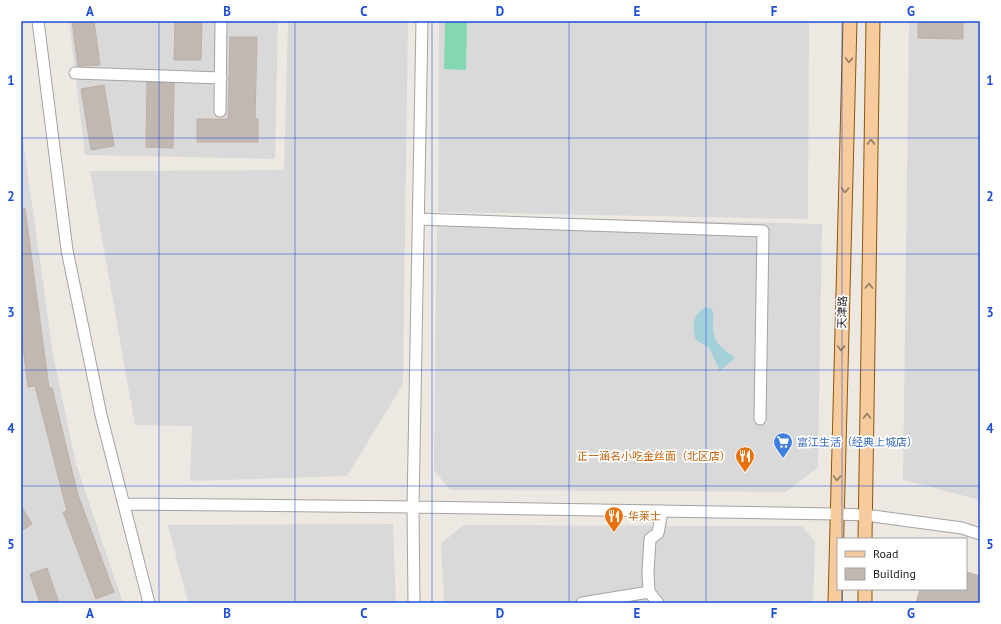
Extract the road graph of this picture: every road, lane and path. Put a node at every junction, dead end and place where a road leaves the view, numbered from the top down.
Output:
1 (38, 21) edge
2 (221, 21) edge
3 (422, 21) edge
4 (850, 21) edge
5 (873, 21) edge
6 (75, 72) dead end
7 (220, 78) junction
8 (220, 111) dead end
9 (418, 219) junction
10 (760, 419) dead end
11 (124, 504) junction
12 (413, 507) junction
13 (662, 511) junction
14 (836, 514) junction
15 (866, 516) junction
16 (980, 534) edge
17 (865, 538) edge
18 (865, 590) edge
19 (649, 592) junction
20 (149, 603) edge
21 (414, 603) edge
22 (582, 603) edge
23 (658, 603) edge
24 (835, 603) edge
25 (865, 603) edge

1 - 11 street
2 - 7 street
3 - 9 street
4 -> 14 main road, 天津路
15 -> 5 main road
6 - 7 street
7 - 8 street
9 - 10 street
9 - 12 street
11 - 12 street
11 - 20 street
12 - 13 street
12 - 21 street
13 - 14 street
13 - 19 street
14 - 15 street
14 - 24 main road, 天津路
15 - 16 street
15 - 17 main road
18 - 25 main road
19 - 22 street
19 - 23 street

